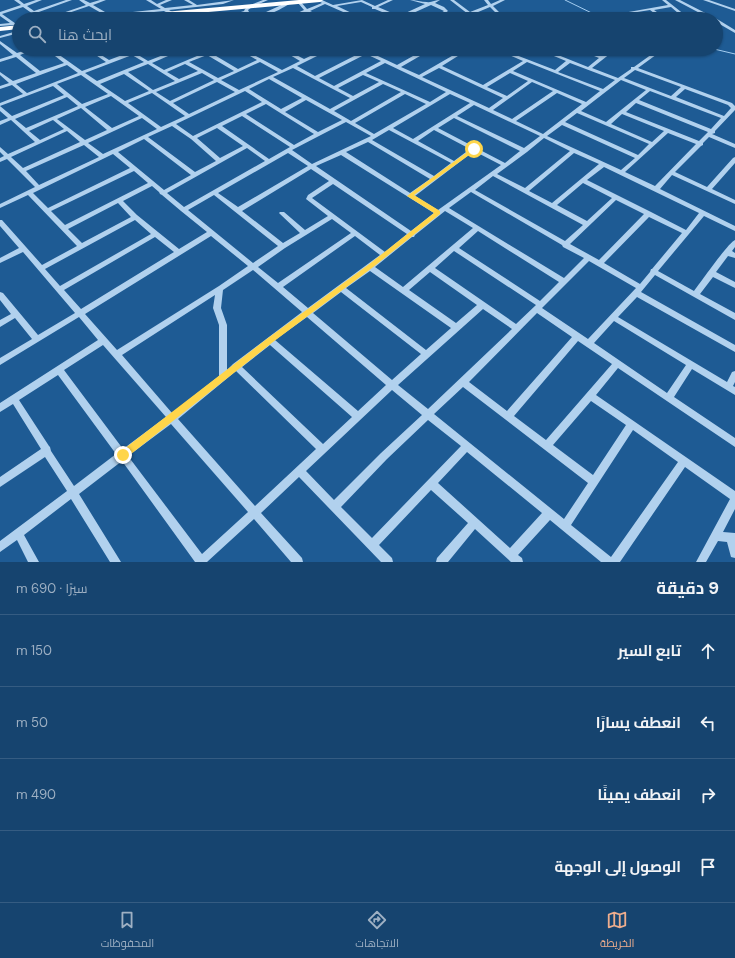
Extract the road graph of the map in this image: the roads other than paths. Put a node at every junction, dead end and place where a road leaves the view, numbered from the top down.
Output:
1 (16, 0) edge
2 (40, 0) edge
3 (70, 0) edge
4 (81, 0) edge
5 (104, 0) edge
6 (148, 0) edge
7 (170, 0) edge
8 (186, 0) edge
9 (218, 0) edge
10 (232, 0) edge
11 (266, 0) edge
12 (391, 0) edge
13 (412, 0) edge
14 (438, 0) edge
15 (452, 0) edge
16 (486, 0) edge
17 (503, 0) edge
18 (664, 0) edge
19 (677, 0) edge
20 (705, 0) edge
21 (321, 1) edge
22 (360, 1) edge
23 (299, 2) junction
24 (223, 3) junction
25 (289, 3) junction
26 (430, 3) junction
27 (89, 5) junction
28 (157, 5) junction
29 (23, 6) junction
30 (197, 6) junction
31 (251, 6) junction
32 (332, 6) junction
33 (490, 6) junction
34 (671, 6) junction
35 (373, 8) junction
36 (164, 9) junction
37 (650, 9) junction
38 (735, 10) edge
39 (307, 11) joint
40 (34, 12) joint
41 (68, 12) edge
42 (102, 12) edge
43 (136, 12) edge
44 (170, 12) edge
45 (183, 12) edge
46 (246, 12) edge
47 (270, 12) edge
48 (346, 12) edge
49 (382, 12) edge
50 (412, 12) edge
51 (445, 12) edge
52 (465, 12) edge
53 (479, 12) edge
54 (496, 12) edge
55 (631, 12) edge
56 (654, 12) edge
57 (679, 12) edge
58 (700, 12) edge
59 (0, 14) edge
60 (12, 23) edge
61 (0, 25) edge
62 (723, 25) edge
63 (12, 26) edge
64 (12, 28) edge
65 (0, 29) edge
66 (12, 30) edge
67 (735, 32) edge
68 (0, 37) edge
69 (0, 42) edge
70 (5, 46) junction
71 (0, 48) edge
72 (12, 52) edge
73 (13, 56) edge
74 (17, 56) edge
75 (57, 56) edge
76 (101, 56) edge
77 (124, 56) edge
78 (136, 56) edge
79 (164, 56) edge
80 (199, 56) edge
81 (211, 56) edge
82 (254, 56) edge
83 (295, 56) edge
84 (314, 56) edge
85 (358, 56) edge
86 (374, 56) edge
87 (417, 56) edge
88 (455, 56) edge
89 (515, 56) edge
90 (557, 56) edge
91 (597, 56) edge
92 (605, 56) edge
93 (651, 56) edge
94 (602, 58) junction
95 (262, 60) junction
96 (0, 61) edge
97 (303, 61) junction
98 (385, 61) junction
99 (526, 61) junction
100 (570, 61) junction
101 (109, 62) junction
102 (185, 62) junction
103 (67, 63) junction
104 (147, 63) junction
105 (293, 66) junction
106 (439, 66) junction
107 (397, 67) junction
108 (589, 68) junction
109 (633, 68) junction
110 (238, 71) junction
111 (510, 71) junction
112 (124, 72) junction
113 (163, 72) junction
114 (201, 72) junction
115 (282, 72) junction
116 (555, 72) junction
117 (39, 73) junction
118 (81, 73) junction
119 (363, 73) junction
120 (0, 74) edge
121 (419, 77) junction
122 (269, 78) junction
123 (315, 78) junction
124 (619, 79) junction
125 (531, 80) junction
126 (179, 81) junction
127 (217, 81) junction
128 (383, 82) junction
129 (97, 83) junction
130 (13, 84) junction
131 (54, 84) junction
132 (483, 87) junction
133 (684, 87) junction
134 (0, 88) edge
135 (334, 88) junction
136 (245, 89) junction
137 (649, 90) junction
138 (557, 91) junction
139 (602, 91) junction
140 (238, 92) junction
141 (405, 92) junction
142 (450, 92) junction
143 (153, 93) junction
144 (111, 94) junction
145 (27, 95) junction
146 (68, 95) junction
147 (306, 98) junction
148 (353, 98) junction
149 (507, 98) junction
150 (672, 98) junction
151 (636, 101) junction
152 (266, 102) junction
153 (124, 103) junction
154 (170, 103) junction
155 (474, 103) junction
156 (430, 104) junction
157 (586, 104) junction
158 (83, 105) junction
159 (0, 107) edge
160 (490, 110) junction
161 (282, 111) junction
162 (330, 111) junction
163 (577, 111) junction
164 (622, 112) junction
165 (734, 112) edge
166 (242, 114) junction
167 (142, 116) junction
168 (189, 116) junction
169 (453, 116) junction
170 (12, 118) junction
171 (53, 118) junction
172 (725, 118) junction
173 (348, 121) junction
174 (513, 121) junction
175 (561, 122) junction
176 (0, 123) edge
177 (172, 124) junction
178 (607, 124) junction
179 (218, 126) junction
180 (389, 128) junction
181 (434, 128) junction
182 (68, 129) junction
183 (161, 129) junction
184 (26, 130) junction
185 (111, 130) junction
186 (667, 131) junction
187 (711, 133) junction
188 (319, 134) junction
189 (374, 136) junction
190 (544, 136) junction
191 (144, 137) junction
192 (193, 138) junction
193 (368, 140) junction
194 (414, 141) junction
195 (39, 142) junction
196 (84, 142) junction
197 (653, 144) junction
198 (701, 144) junction
199 (247, 146) junction
200 (735, 146) edge
201 (0, 149) edge
202 (291, 149) junction
203 (474, 149) junction
204 (574, 150) junction
205 (525, 151) junction
206 (114, 152) junction
207 (341, 152) junction
208 (8, 157) junction
209 (103, 157) junction
210 (638, 157) junction
211 (735, 159) edge
212 (0, 160) edge
213 (220, 161) junction
214 (269, 161) junction
215 (454, 163) junction
216 (603, 164) junction
217 (505, 165) junction
218 (312, 166) junction
219 (134, 169) junction
220 (22, 171) junction
221 (621, 173) junction
222 (672, 173) junction
223 (493, 174) junction
224 (195, 175) junction
225 (433, 178) junction
226 (333, 181) junction
227 (583, 181) junction
228 (151, 184) junction
229 (39, 188) junction
230 (656, 189) junction
231 (471, 190) junction
232 (708, 190) junction
233 (525, 191) junction
234 (29, 192) junction
235 (215, 192) junction
236 (162, 193) junction
237 (410, 196) junction
238 (616, 196) junction
239 (118, 200) junction
240 (735, 202) edge
241 (552, 205) junction
242 (0, 206) edge
243 (445, 208) junction
244 (48, 210) junction
245 (183, 210) junction
246 (238, 210) junction
247 (282, 213) dead end
248 (438, 213) junction
249 (649, 213) junction
250 (703, 213) junction
251 (331, 217) junction
252 (134, 218) junction
253 (0, 222) edge
254 (587, 224) junction
255 (65, 228) junction
256 (478, 228) junction
257 (735, 229) edge
258 (4, 232) edge
259 (211, 233) junction
260 (305, 233) junction
261 (355, 233) junction
262 (687, 233) junction
263 (156, 234) junction
264 (412, 235) junction
265 (735, 242) edge
266 (565, 245) junction
267 (81, 246) junction
268 (283, 246) junction
269 (454, 248) junction
270 (24, 249) junction
271 (728, 252) junction
272 (179, 253) junction
273 (385, 255) junction
274 (735, 256) edge
275 (588, 258) junction
276 (0, 262) edge
277 (600, 264) junction
278 (252, 266) junction
279 (370, 267) junction
280 (42, 268) junction
281 (430, 268) junction
282 (653, 271) junction
283 (712, 273) junction
284 (563, 282) junction
285 (735, 285) edge
286 (222, 286) junction
287 (278, 287) junction
288 (341, 288) junction
289 (59, 290) junction
290 (404, 290) junction
291 (638, 290) junction
292 (0, 295) edge
293 (695, 295) junction
294 (482, 305) junction
295 (539, 307) junction
296 (81, 312) junction
297 (307, 312) junction
298 (15, 315) junction
299 (613, 317) junction
300 (735, 317) edge
301 (0, 324) edge
302 (456, 327) junction
303 (516, 328) junction
304 (577, 336) junction
305 (37, 339) junction
306 (104, 340) junction
307 (270, 340) junction
308 (588, 344) junction
309 (735, 349) edge
310 (116, 354) junction
311 (426, 354) junction
312 (0, 362) edge
313 (617, 364) junction
314 (690, 365) junction
315 (236, 366) junction
316 (59, 370) junction
317 (735, 374) edge
318 (222, 378) junction
319 (463, 382) junction
320 (392, 385) junction
321 (731, 389) edge
322 (591, 396) junction
323 (668, 397) junction
324 (14, 399) junction
325 (0, 408) edge
326 (428, 414) junction
327 (357, 416) junction
328 (508, 416) junction
329 (172, 418) junction
330 (631, 425) junction
331 (735, 444) edge
332 (467, 446) junction
333 (547, 446) junction
334 (322, 449) junction
335 (47, 450) junction
336 (123, 455) junction
337 (684, 461) junction
338 (299, 471) junction
339 (593, 481) junction
340 (0, 482) edge
341 (432, 484) junction
342 (73, 494) junction
343 (735, 497) edge
344 (735, 500) edge
345 (334, 507) junction
346 (549, 513) junction
347 (254, 514) junction
348 (474, 523) junction
349 (565, 526) junction
350 (18, 533) junction
351 (716, 536) junction
352 (732, 538) edge
353 (372, 545) junction
354 (0, 547) edge
355 (735, 553) edge
356 (514, 559) edge
357 (34, 562) edge
358 (116, 562) edge
359 (201, 562) edge
360 (298, 562) edge
361 (388, 562) edge
362 (441, 562) edge
363 (609, 562) edge
364 (614, 562) edge
365 (701, 562) edge

1 - 29 street
2 - 29 street
3 - 40 street
4 - 27 street
5 - 27 street
6 - 28 street
7 - 28 street
8 - 30 street
9 - 24 street
10 - 24 street
11 - 31 street
12 - 35 street
13 - 26 street
14 - 26 street
15 - 52 street
16 - 33 street
17 - 33 street
18 - 34 street
19 - 58 street
20 - 38 street
21 - 23 highway
21 - 32 street
21 - 39 street
22 - 32 street
22 - 35 street
23 - 25 highway
23 - 39 street
24 - 30 street
25 - 31 highway
25 - 47 street
26 - 50 street
26 - 51 street
27 - 41 street
27 - 42 street
28 - 36 street
29 - 40 street
29 - 59 street
30 - 36 street
31 - 45 highway
31 - 46 street
32 - 48 street
33 - 53 street
33 - 54 street
34 - 37 street
34 - 57 street
35 - 49 street
36 - 43 street
36 - 44 street
37 - 55 street
37 - 56 street
59 - 60 street
61 - 63 street
62 - 67 street
64 - 65 highway
66 - 68 street
69 - 70 street
70 - 71 street
70 - 72 street
73 - 96 street
74 - 117 street
75 - 103 street
76 - 101 street
77 - 101 street
78 - 104 street
79 - 104 street
80 - 102 street
81 - 110 street
82 - 95 street
83 - 97 street
84 - 97 street
85 - 123 street
86 - 98 street
87 - 107 street
88 - 106 street
89 - 99 street
90 - 100 street
91 - 94 street
92 - 94 street
93 - 109 street
94 - 108 street
95 - 110 street
95 - 115 street
97 - 105 street
98 - 107 street
98 - 119 street
99 - 111 street
99 - 116 street
100 - 108 street
100 - 116 street
101 - 118 street
102 - 113 street
102 - 114 street
103 - 117 street
103 - 118 street
104 - 112 street
104 - 113 street
105 - 115 street
105 - 123 street
106 - 121 street
106 - 132 street
107 - 121 street
108 - 124 street
109 - 124 street
109 - 133 street
110 - 127 street
111 - 125 street
111 - 132 street
112 - 129 street
112 - 143 street
113 - 126 street
114 - 126 street
114 - 127 street
115 - 122 street
116 - 139 street
117 - 130 street
118 - 129 street
118 - 131 street
119 - 128 street
119 - 135 street
120 - 130 street
121 - 142 street
122 - 136 street
122 - 147 street
123 - 135 street
124 - 137 street
124 - 139 street
125 - 138 street
125 - 149 street
126 - 143 street
127 - 140 street
127 - 154 street
128 - 141 street
128 - 148 street
129 - 144 street
130 - 134 street
130 - 145 street
131 - 145 street
131 - 146 street
132 - 149 street
133 - 150 street
133 - 165 street
135 - 148 street
136 - 140 street
136 - 152 street
137 - 150 street
137 - 151 street
138 - 157 street
138 - 174 street
139 - 157 street
140 - 168 street
141 - 156 street
141 - 173 street
142 - 155 street
142 - 156 street
143 - 153 street
143 - 154 street
144 - 153 street
144 - 158 street
145 - 159 street
146 - 158 street
146 - 170 street
147 - 161 street
147 - 162 street
148 - 162 street
149 - 160 street
150 - 172 street
151 - 164 street
151 - 187 street
152 - 161 street
152 - 166 street
153 - 167 street
154 - 168 street
155 - 160 street
155 - 169 street
156 - 180 street
157 - 163 street
158 - 171 street
158 - 185 street
159 - 170 street
160 - 174 street
161 - 188 street
162 - 173 street
163 - 175 street
163 - 178 street
164 - 178 street
164 - 186 street
165 - 172 street
166 - 179 street
166 - 202 street
167 - 183 street
167 - 185 street
168 - 177 street
169 - 181 street
169 - 205 street
170 - 176 street
170 - 184 street
171 - 182 street
171 - 184 street
172 - 187 street
173 - 188 street
173 - 189 street
174 - 190 street
175 - 190 street
175 - 210 street
177 - 183 street
177 - 192 street
178 - 197 street
179 - 192 street
179 - 199 street
180 - 189 street
180 - 194 street
181 - 194 street
181 - 203 street
182 - 195 street
182 - 196 street
183 - 191 street
184 - 195 street
185 - 196 street
186 - 197 street
186 - 198 street
187 - 198 street
187 - 200 street
188 - 202 street
189 - 193 street
190 - 204 street
190 - 205 street
191 - 206 street
191 - 224 street
192 - 213 street
193 - 207 street
193 - 225 street
194 - 215 street
195 - 208 street
196 - 209 street
196 - 220 street
197 - 210 street
198 - 222 street
199 - 213 street
199 - 214 street
201 - 208 street
202 - 214 street
202 - 218 street
203 - 215 street
203 - 217 street
204 - 216 street
204 - 233 street
205 - 217 street
206 - 209 street
206 - 219 street
207 - 218 street
207 - 237 street
208 - 212 street
208 - 220 street
209 - 229 street
210 - 221 street
211 - 232 street
213 - 224 street
214 - 235 street
215 - 225 street
216 - 221 street
216 - 227 street
217 - 223 street
218 - 226 street
218 - 246 street
219 - 228 street
219 - 244 street
220 - 229 street
221 - 230 street
222 - 230 street
222 - 232 street
223 - 231 street
223 - 233 street
224 - 236 street
225 - 237 street
226 - 251 street
226 - 264 street
227 - 238 street
227 - 241 street
228 - 236 street
228 - 239 street
229 - 234 street
230 - 250 street
231 - 243 street
231 - 266 street
232 - 240 street
233 - 241 street
234 - 242 street
234 - 244 street
235 - 245 street
235 - 246 street
236 - 245 street
237 - 248 street
238 - 249 street
238 - 254 street
239 - 252 street
239 - 255 street
241 - 254 street
243 - 248 street
243 - 256 street
244 - 255 street
245 - 259 street
246 - 268 street
247 - 260 street
248 - 264 street
249 - 262 street
249 - 277 street
250 - 257 street
250 - 262 street
251 - 260 street
251 - 261 street
252 - 263 street
252 - 267 street
253 - 258 street
254 - 266 street
255 - 267 street
256 - 269 street
256 - 284 street
258 - 270 street
259 - 272 street
259 - 278 street
260 - 268 street
261 - 273 street
261 - 287 street
262 - 282 street
263 - 272 street
263 - 289 street
264 - 273 street
265 - 271 street
266 - 275 street
267 - 280 street
268 - 278 street
269 - 281 street
269 - 295 street
270 - 276 street
270 - 280 street
271 - 274 street
271 - 283 street
272 - 296 street
273 - 279 street
275 - 277 street
275 - 284 street
277 - 291 street
278 - 286 street
278 - 287 street
279 - 288 street
279 - 290 street
280 - 289 street
281 - 290 street
281 - 294 street
282 - 291 street
282 - 293 street
283 - 285 street
283 - 293 street
284 - 295 street
286 - 310 street
286 - 318 street
287 - 297 street
288 - 297 street
288 - 311 street
289 - 296 street
290 - 302 street
291 - 299 street
291 - 309 street
292 - 298 street
293 - 300 street
294 - 302 street
294 - 303 street
295 - 303 street
295 - 304 street
296 - 305 street
296 - 306 street
297 - 307 street
297 - 320 street
298 - 301 street
298 - 305 street
299 - 308 street
299 - 314 street
302 - 311 street
303 - 319 street
304 - 308 street
304 - 328 street
305 - 312 street
306 - 310 street
306 - 316 street
307 - 315 street
307 - 327 street
308 - 313 street
310 - 329 street
311 - 320 street
313 - 322 street
313 - 323 street
314 - 321 street
314 - 323 street
315 - 318 street
315 - 334 street
316 - 324 street
316 - 336 street
317 - 321 street
318 - 329 street
319 - 326 street
319 - 328 street
320 - 326 street
320 - 327 street
322 - 330 street
322 - 333 street
323 - 331 street
324 - 325 street
324 - 335 street
326 - 332 street
326 - 345 street
327 - 334 street
328 - 333 street
329 - 336 street
329 - 347 street
330 - 337 street
330 - 339 street
332 - 341 street
332 - 346 street
333 - 339 street
334 - 338 street
335 - 340 street
335 - 342 street
336 - 342 street
336 - 359 street
337 - 343 street
337 - 364 street
338 - 345 street
338 - 347 street
339 - 349 street
341 - 348 street
341 - 353 street
342 - 350 street
342 - 358 street
344 - 351 street
345 - 353 street
346 - 349 street
346 - 356 street
347 - 359 street
347 - 360 street
348 - 356 street
348 - 362 street
349 - 363 street
350 - 354 street
350 - 357 street
351 - 352 street
351 - 365 street
352 - 355 street
353 - 361 street

